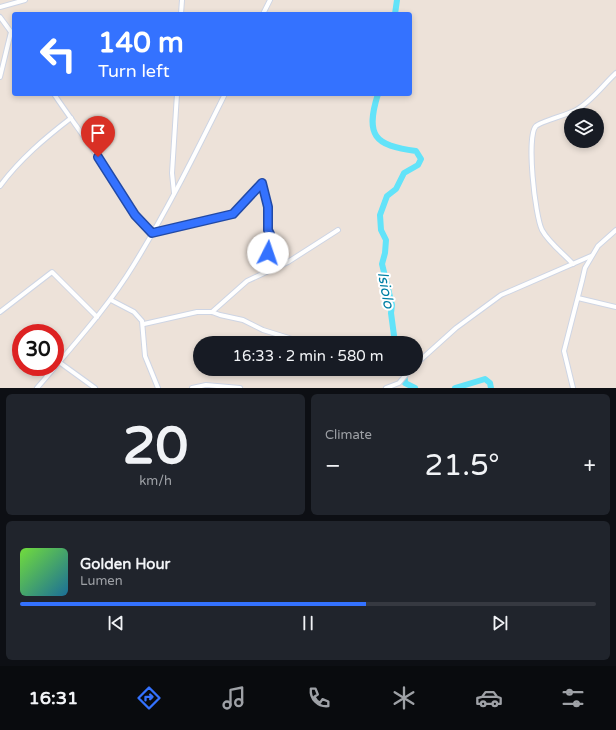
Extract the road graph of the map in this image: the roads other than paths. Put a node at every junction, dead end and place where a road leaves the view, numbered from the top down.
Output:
1 (25, 0) edge
2 (182, 0) edge
3 (270, 0) edge
4 (0, 7) edge
5 (181, 12) edge
6 (264, 12) edge
7 (0, 17) edge
8 (12, 33) edge
9 (12, 37) edge
10 (616, 73) edge
11 (0, 77) edge
12 (55, 96) edge
13 (176, 96) edge
14 (224, 96) edge
15 (71, 118) junction
16 (0, 186) edge
17 (174, 193) junction
18 (338, 230) dead end
19 (616, 230) edge
20 (152, 232) junction
21 (592, 256) junction
22 (573, 264) junction
23 (280, 266) junction
24 (578, 298) junction
25 (110, 300) junction
26 (616, 307) edge
27 (0, 312) edge
28 (212, 312) junction
29 (98, 317) junction
30 (144, 324) junction
31 (283, 336) edge
32 (64, 357) edge
33 (423, 358) edge
34 (64, 365) edge
35 (47, 376) edge
36 (405, 376) edge
37 (37, 388) edge
38 (95, 388) edge
39 (158, 388) edge
40 (192, 388) edge
41 (240, 388) edge
42 (386, 388) edge
43 (573, 388) edge

1 - 4 street
2 - 5 street
3 - 6 street
7 - 8 street
9 - 11 street
10 - 22 street
12 - 15 street
13 - 17 street
14 - 17 street
15 - 16 street
15 - 20 street
17 - 20 street
18 - 23 street
19 - 21 street
20 - 23 street
20 - 25 street
21 - 22 street
21 - 24 street
22 - 33 street
23 - 28 street
24 - 26 street
24 - 43 street
25 - 29 street
25 - 30 street
27 - 29 street
28 - 30 street
28 - 31 street
29 - 32 street
30 - 39 street
34 - 38 street
35 - 37 street
36 - 42 street
40 - 41 street

